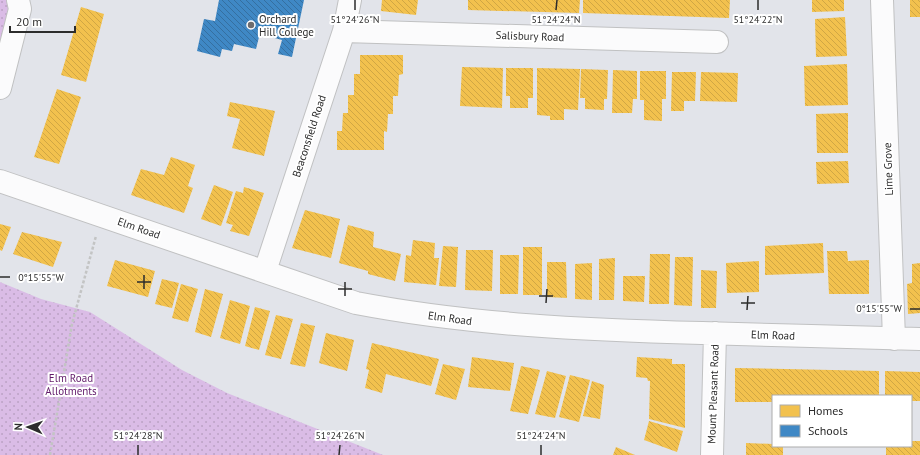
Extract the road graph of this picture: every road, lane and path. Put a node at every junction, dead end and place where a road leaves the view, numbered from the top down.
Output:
1 (18, 0) edge
2 (350, 0) edge
3 (882, 0) edge
4 (344, 31) junction
5 (717, 42) dead end
6 (0, 88) edge
7 (0, 181) edge
8 (106, 216) junction
9 (265, 271) junction
10 (715, 333) junction
11 (894, 339) junction
12 (920, 339) edge
13 (50, 455) edge
14 (712, 455) edge

1 - 6 street
2 - 4 street, Beaconsfield Road
3 - 11 street, Lime Grove
4 - 5 street, Salisbury Road
4 - 9 street, Beaconsfield Road
7 - 8 street, Elm Road
8 - 9 street, Elm Road
8 - 13 path
9 - 10 street, Elm Road
10 - 11 street, Elm Road
10 - 14 street, Mount Pleasant Road
11 - 12 street, Elm Road

